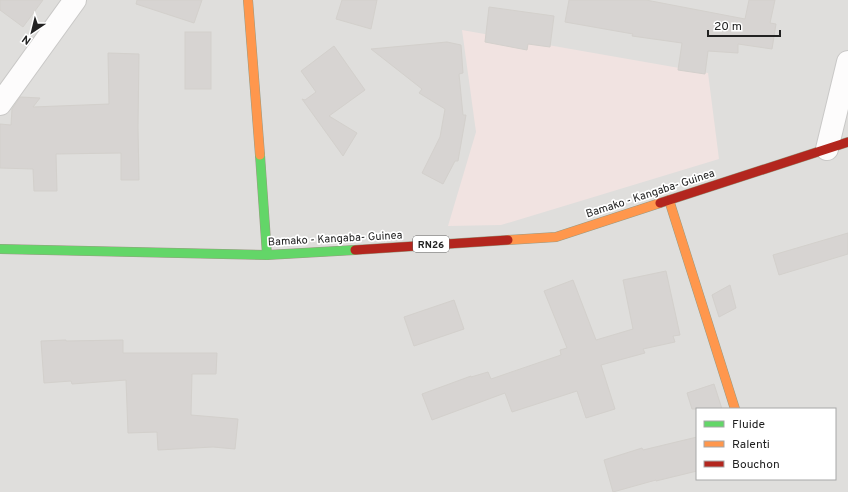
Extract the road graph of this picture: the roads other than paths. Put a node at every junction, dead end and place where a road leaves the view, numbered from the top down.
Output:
1 (75, 0) edge
2 (248, 0) edge
3 (848, 62) edge
4 (0, 104) edge
5 (848, 142) edge
6 (827, 149) junction
7 (669, 200) junction
8 (0, 249) edge
9 (267, 255) junction
10 (735, 408) edge

1 - 4 street
2 - 9 main road
3 - 6 street
5 - 6 main road, Bamako - Kangaba- Guinea / RN26
6 - 7 main road, Bamako - Kangaba- Guinea / RN26
7 - 9 main road, Bamako - Kangaba- Guinea / RN26
7 - 10 main road
8 - 9 main road, Bamako - Kangaba- Guinea / RN26

